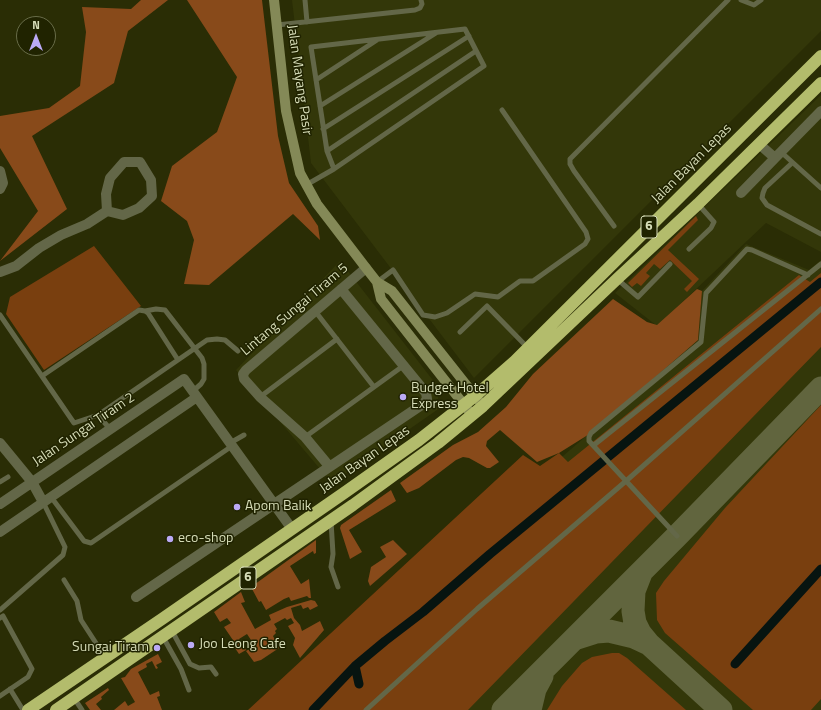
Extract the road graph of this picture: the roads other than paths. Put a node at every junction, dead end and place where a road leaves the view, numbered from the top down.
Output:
1 (274, 0) edge
2 (305, 0) edge
3 (421, 0) edge
4 (728, 0) edge
5 (741, 0) edge
6 (761, 0) edge
7 (307, 22) junction
8 (278, 25) junction
9 (438, 32) junction
10 (469, 36) junction
11 (377, 39) junction
12 (476, 51) junction
13 (821, 56) edge
14 (316, 80) junction
15 (821, 84) edge
16 (320, 106) junction
17 (502, 110) dead end
18 (821, 111) edge
19 (323, 129) junction
20 (758, 144) junction
21 (327, 151) junction
22 (778, 155) junction
23 (792, 163) junction
24 (334, 169) junction
25 (0, 172) edge
26 (306, 185) junction
27 (821, 188) edge
28 (0, 189) edge
29 (740, 193) dead end
30 (698, 204) junction
31 (107, 211) junction
32 (614, 226) dead end
33 (821, 234) edge
34 (689, 249) dead end
35 (670, 264) dead end
36 (821, 264) edge
37 (366, 268) junction
38 (0, 272) edge
39 (808, 275) junction
40 (617, 279) junction
41 (377, 282) junction
42 (341, 289) junction
43 (821, 309) edge
44 (145, 311) junction
45 (315, 311) junction
46 (0, 315) edge
47 (460, 332) dead end
48 (337, 339) junction
49 (528, 348) junction
50 (194, 349) junction
51 (238, 351) dead end
52 (178, 360) junction
53 (403, 366) junction
54 (519, 374) junction
55 (42, 376) junction
56 (374, 387) junction
57 (195, 394) junction
58 (475, 396) junction
59 (260, 397) junction
60 (463, 405) junction
61 (483, 406) junction
62 (98, 415) junction
63 (472, 415) junction
64 (110, 429) junction
65 (244, 435) dead end
66 (305, 437) junction
67 (0, 443) edge
68 (438, 443) junction
69 (231, 445) junction
70 (596, 447) junction
71 (329, 466) junction
72 (8, 477) dead end
73 (0, 482) edge
74 (32, 482) junction
75 (626, 482) junction
76 (47, 499) junction
77 (0, 504) edge
78 (274, 505) junction
79 (330, 520) junction
80 (292, 529) junction
81 (0, 532) edge
82 (677, 536) dead end
83 (64, 580) dead end
84 (338, 587) dead end
85 (136, 597) dead end
86 (0, 610) edge
87 (0, 618) edge
88 (168, 634) junction
89 (105, 658) junction
90 (190, 664) junction
91 (181, 670) junction
92 (216, 674) dead end
93 (10, 689) junction
94 (189, 690) dead end
95 (0, 696) edge
96 (74, 698) junction
97 (23, 710) edge
98 (28, 710) edge
99 (56, 710) edge
100 (82, 710) edge
101 (366, 710) edge

1 - 8 street, Jalan Mayang Pasir
2 - 7 lane
3 - 7 lane
4 - 32 lane
5 - 6 lane
7 - 8 lane
8 - 26 street, Jalan Mayang Pasir
9 - 10 lane
9 - 11 lane
9 - 16 lane
10 - 12 lane
10 - 19 lane
11 - 14 lane
11 - 14 lane
12 - 21 lane
12 - 24 lane
13 - 49 highway, Jalan Bayan Lepas / 6
14 - 16 lane
15 - 20 highway, Jalan Bayan Lepas / 6
16 - 19 lane
17 - 41 lane
18 - 22 street
19 - 21 lane
20 - 22 street
20 - 30 highway, Jalan Bayan Lepas / 6
21 - 24 lane
22 - 23 lane
22 - 29 street
23 - 27 lane
23 - 33 lane
24 - 26 lane
25 - 28 street
26 - 37 street, Jalan Mayang Pasir
30 - 34 lane
30 - 40 highway, Jalan Bayan Lepas / 6
31 - 31 street
31 - 38 street
35 - 40 lane
36 - 39 lane
37 - 41 street, Jalan Mayang Pasir
37 - 42 street, Lintang Sungai Tiram 5
39 - 70 lane
39 - 70 lane
40 - 54 highway, Jalan Bayan Lepas / 6
41 - 58 street, Jalan Mayang Pasir
41 - 60 street, Jalan Mayang Pasir
42 - 45 street, Lintang Sungai Tiram 5
42 - 53 street
43 - 75 lane
44 - 50 lane
44 - 52 lane
44 - 55 lane
45 - 48 lane
45 - 59 street, Lintang Sungai Tiram 5
46 - 55 lane
47 - 49 lane
48 - 56 lane
48 - 59 lane
49 - 58 highway, Jalan Bayan Lepas / 6
50 - 51 lane
50 - 52 lane
50 - 57 lane
52 - 62 lane
53 - 56 lane
53 - 71 street
54 - 61 highway, Jalan Bayan Lepas / 6
54 - 68 highway
55 - 62 lane
56 - 66 lane
57 - 64 street, Jalan Sungai Tiram 2
57 - 69 street
57 - 76 street
58 - 60 highway, Jalan Bayan Lepas / 6
58 - 61 street, Jalan Mayang Pasir
59 - 66 street
60 - 63 street, Jalan Mayang Pasir
60 - 80 highway, Jalan Bayan Lepas / 6
61 - 63 highway, Jalan Bayan Lepas / 6
62 - 64 lane
63 - 68 highway, Jalan Bayan Lepas / 6
64 - 74 street, Jalan Sungai Tiram 2
65 - 69 lane
66 - 71 street
67 - 74 street
68 - 79 highway, Jalan Bayan Lepas / 6
69 - 76 lane
69 - 78 street
70 - 75 lane
71 - 78 street
72 - 73 lane
74 - 76 street
74 - 77 street, Jalan Sungai Tiram 2
75 - 82 lane
75 - 101 lane
76 - 81 street
76 - 86 lane
78 - 80 street
78 - 85 street
79 - 84 lane
79 - 88 highway, Jalan Bayan Lepas / 6
80 - 89 highway, Jalan Bayan Lepas / 6
83 - 89 lane
87 - 93 lane
88 - 90 lane
88 - 91 lane
88 - 96 highway, Jalan Bayan Lepas / 6
89 - 98 highway, Jalan Bayan Lepas / 6
90 - 91 lane
90 - 92 lane
91 - 94 lane
93 - 95 lane
93 - 97 lane
96 - 99 highway, Jalan Bayan Lepas / 6
96 - 100 lane

